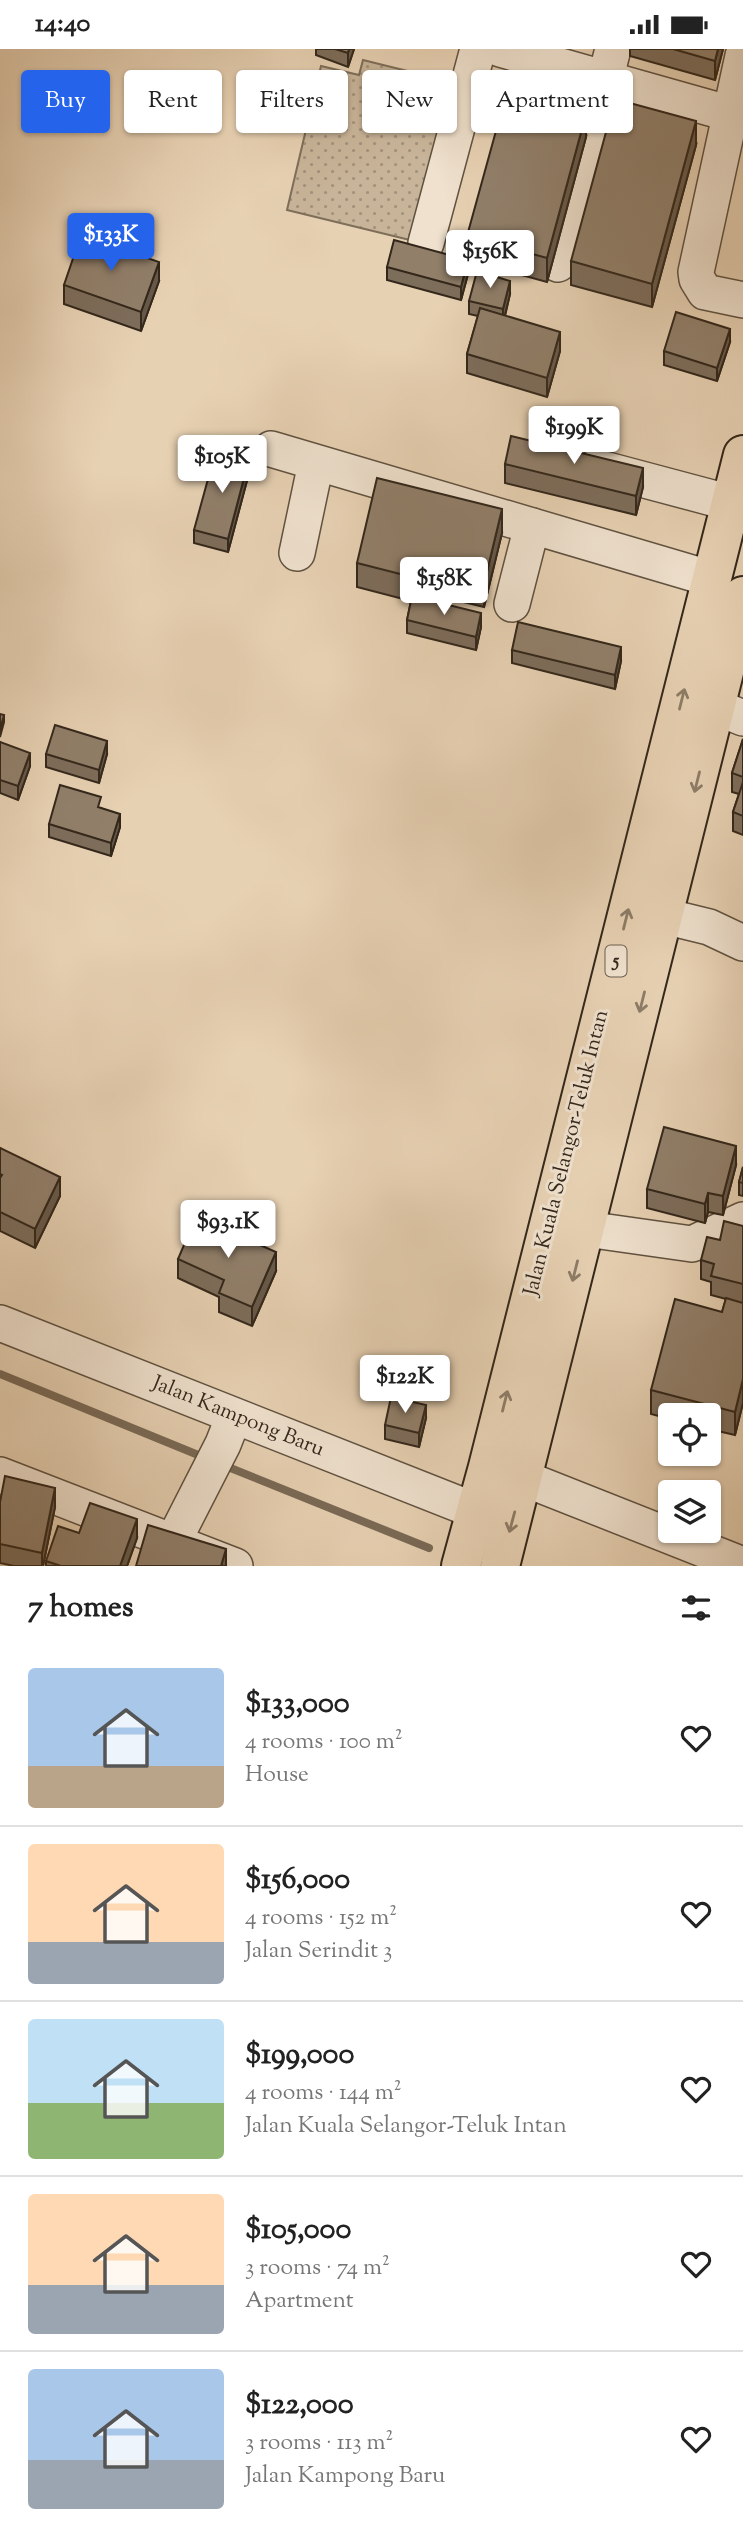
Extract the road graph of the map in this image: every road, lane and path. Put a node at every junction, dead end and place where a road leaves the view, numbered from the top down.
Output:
1 (478, 49) edge
2 (500, 49) edge
3 (743, 56) edge
4 (609, 64) edge
5 (731, 114) junction
6 (426, 243) dead end
7 (558, 264) dead end
8 (743, 300) edge
9 (271, 449) dead end
10 (743, 455) edge
11 (563, 458) edge
12 (316, 463) junction
13 (731, 503) junction
14 (532, 526) junction
15 (297, 553) dead end
16 (735, 595) edge
17 (512, 604) dead end
18 (729, 713) edge
19 (664, 916) junction
20 (743, 943) edge
21 (743, 1220) edge
22 (586, 1229) junction
23 (0, 1323) edge
24 (228, 1430) junction
25 (0, 1475) edge
26 (523, 1478) junction
27 (476, 1511) junction
28 (173, 1542) junction
29 (743, 1565) edge
30 (235, 1566) edge
31 (461, 1566) edge
32 (500, 1566) edge

1 - 6 street
2 - 4 street
3 - 5 street
4 - 5 street
4 - 7 street
5 - 8 street
9 - 12 street
10 - 13 highway, Jalan Kuala Selangor-Teluk Intan / 5
11 - 13 street
12 - 14 street
12 - 15 street
13 - 16 highway, Jalan Kuala Selangor-Teluk Intan / 5
14 - 16 street
14 - 17 street
16 - 18 highway, Jalan Kuala Selangor-Teluk Intan / 5
27 -> 16 highway, Jalan Kuala Selangor-Teluk Intan / 5
18 -> 19 highway, Jalan Kuala Selangor-Teluk Intan / 5
19 - 20 street
19 -> 22 highway, Jalan Kuala Selangor-Teluk Intan / 5
21 - 22 street
22 -> 26 highway, Jalan Kuala Selangor-Teluk Intan / 5
23 - 24 street, Jalan Kampong Baru
24 - 27 street, Jalan Kampong Baru
24 - 28 street
25 - 28 street
26 - 29 street
26 -> 32 highway, Jalan Kuala Selangor-Teluk Intan / 5
27 - 31 highway, Jalan Kuala Selangor-Teluk Intan / 5
28 - 30 street

